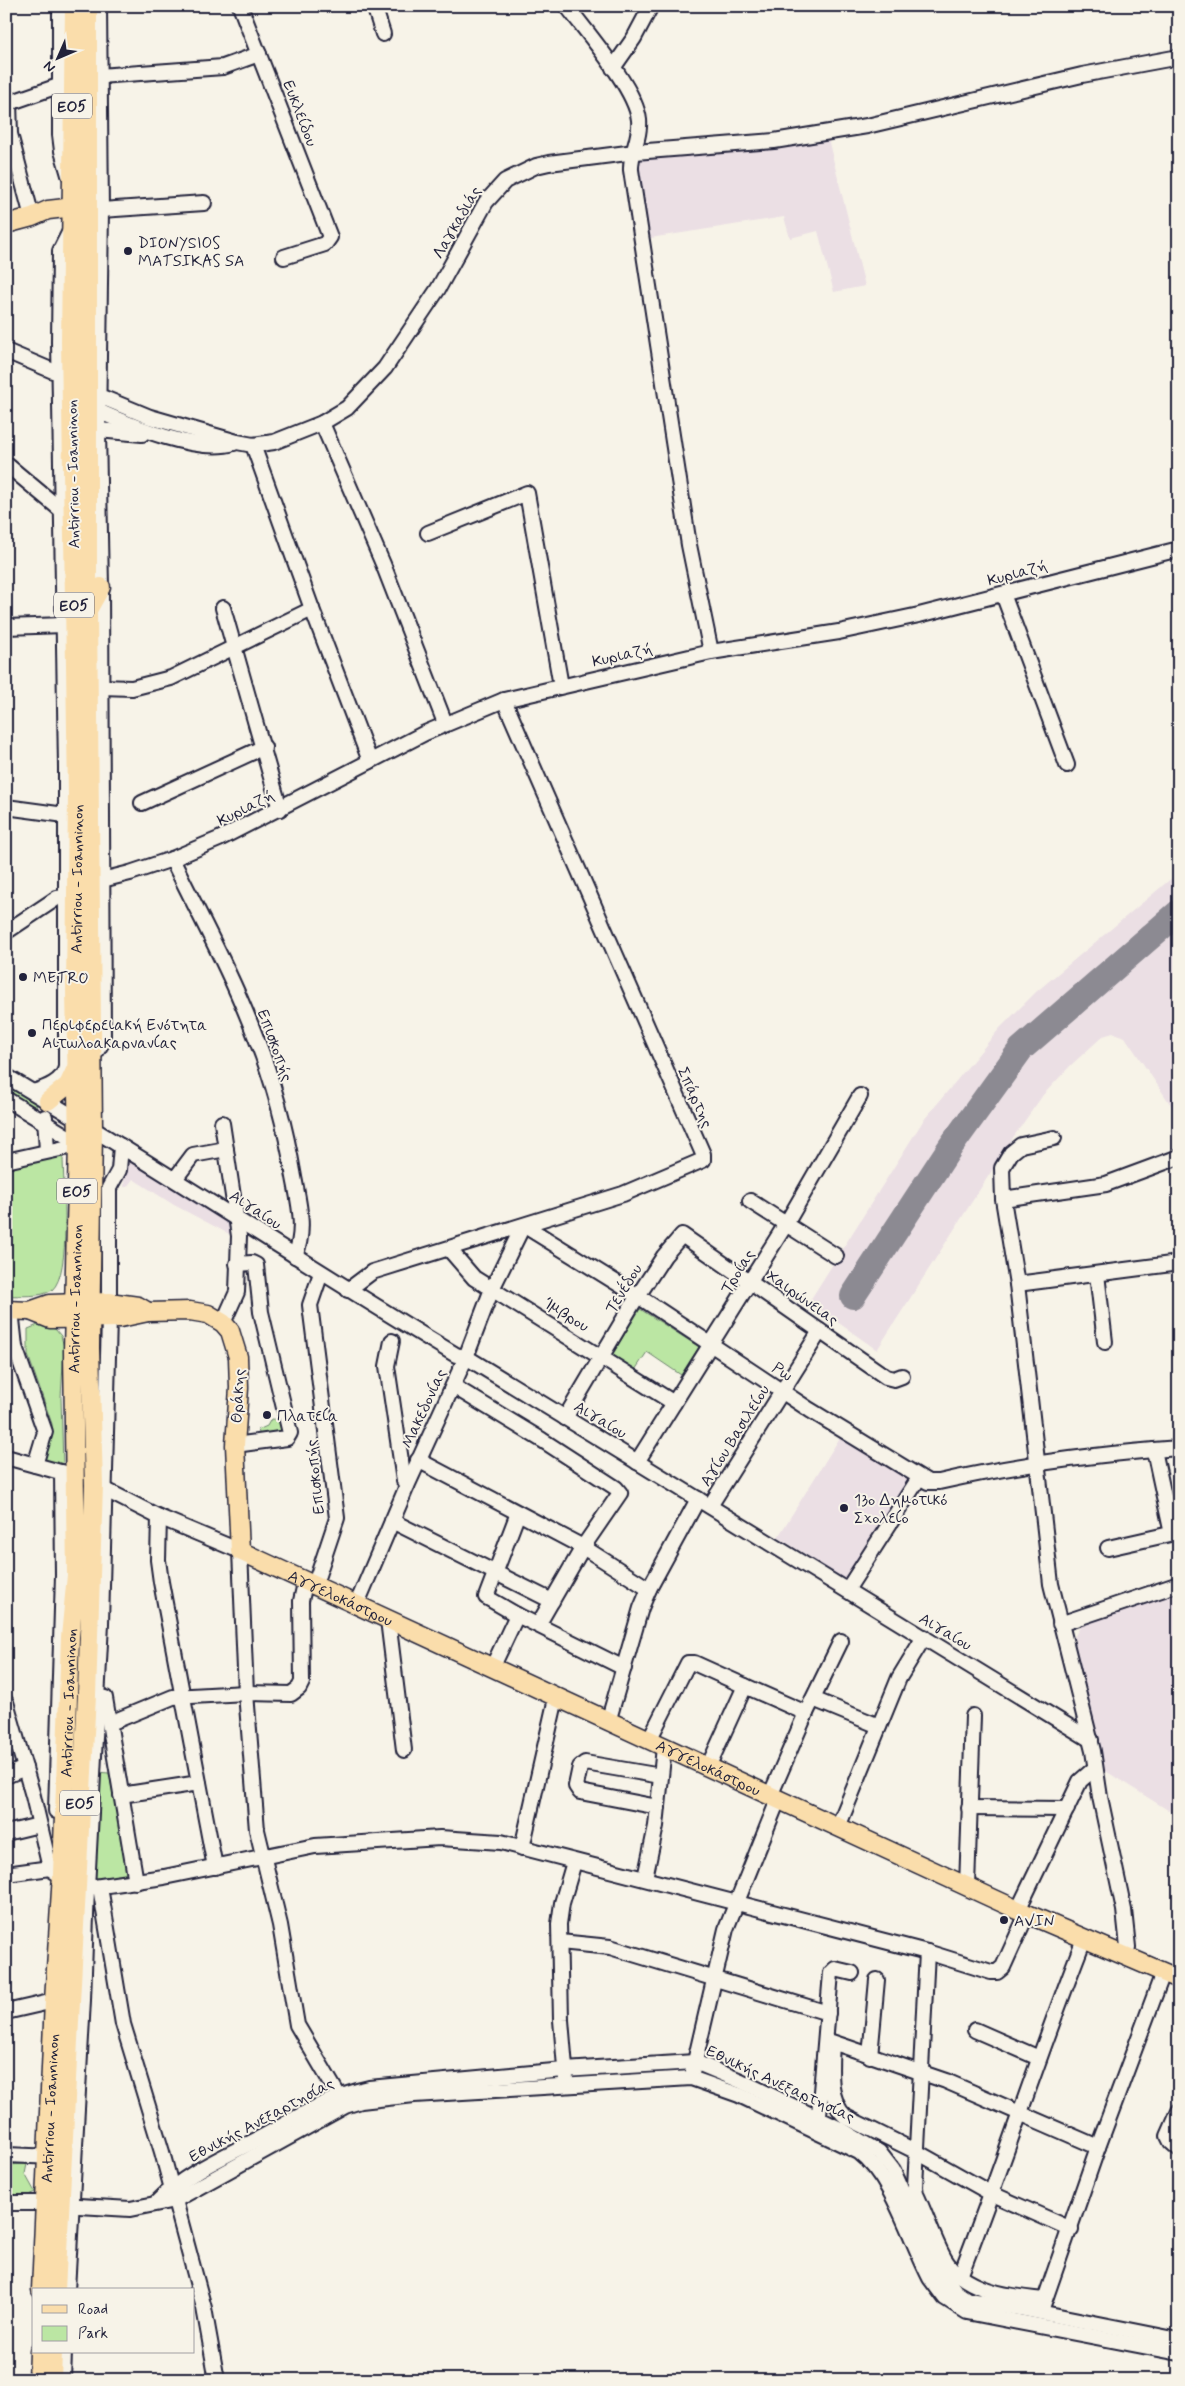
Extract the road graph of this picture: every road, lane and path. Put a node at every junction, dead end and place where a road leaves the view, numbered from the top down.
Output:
1 (60, 6) edge
2 (74, 6) edge
3 (88, 6) edge
4 (99, 6) edge
5 (240, 6) edge
6 (374, 6) edge
7 (567, 6) edge
8 (650, 6) edge
9 (383, 34) dead end
10 (259, 54) junction
11 (1179, 56) edge
12 (613, 68) junction
13 (99, 76) junction
14 (61, 85) junction
15 (8, 101) edge
16 (635, 152) junction
17 (71, 180) junction
18 (204, 202) dead end
19 (82, 215) junction
20 (32, 217) junction
21 (6, 224) edge
22 (284, 257) dead end
23 (6, 351) edge
24 (53, 371) dead end
25 (101, 404) junction
26 (322, 424) junction
27 (98, 430) junction
28 (160, 435) junction
29 (237, 442) junction
30 (253, 444) junction
31 (6, 464) edge
32 (87, 496) junction
33 (61, 510) junction
34 (101, 516) junction
35 (428, 533) dead end
36 (1179, 549) edge
37 (101, 587) junction
38 (1003, 594) junction
39 (223, 608) dead end
40 (312, 609) junction
41 (88, 611) junction
42 (64, 625) junction
43 (6, 627) edge
44 (235, 647) junction
45 (711, 652) junction
46 (76, 676) junction
47 (561, 686) junction
48 (101, 687) junction
49 (64, 697) junction
50 (504, 700) junction
51 (445, 723) junction
52 (264, 747) junction
53 (370, 761) junction
54 (1067, 765) dead end
55 (66, 767) junction
56 (83, 796) junction
57 (142, 803) dead end
58 (6, 807) edge
59 (280, 808) junction
60 (65, 815) junction
61 (102, 823) junction
62 (172, 859) junction
63 (102, 880) junction
64 (65, 897) junction
65 (6, 932) edge
66 (93, 1057) junction
67 (76, 1066) junction
68 (6, 1076) edge
69 (860, 1096) dead end
70 (41, 1097) junction
71 (6, 1099) edge
72 (78, 1119) junction
73 (45, 1122) junction
74 (222, 1123) dead end
75 (93, 1129) junction
76 (1054, 1138) dead end
77 (78, 1144) junction
78 (121, 1146) junction
79 (226, 1149) junction
80 (47, 1151) junction
81 (1179, 1158) edge
82 (6, 1161) edge
83 (175, 1179) junction
84 (1003, 1199) junction
85 (750, 1201) dead end
86 (236, 1216) junction
87 (786, 1224) junction
88 (524, 1226) junction
89 (686, 1236) joint
90 (449, 1249) junction
91 (295, 1256) junction
92 (836, 1256) dead end
93 (1179, 1263) edge
94 (237, 1264) junction
95 (321, 1273) junction
96 (1097, 1274) junction
97 (751, 1282) junction
98 (1017, 1284) junction
99 (492, 1289) junction
100 (348, 1290) junction
101 (638, 1296) junction
102 (9, 1310) edge
103 (83, 1310) junction
104 (109, 1310) junction
105 (223, 1323) junction
106 (820, 1331) junction
107 (392, 1341) dead end
108 (1105, 1342) dead end
109 (712, 1344) junction
110 (601, 1356) junction
111 (466, 1357) junction
112 (902, 1376) dead end
113 (453, 1386) junction
114 (782, 1391) junction
115 (674, 1402) junction
116 (565, 1418) junction
117 (235, 1445) junction
118 (1179, 1448) edge
119 (1154, 1450) junction
120 (6, 1457) edge
121 (418, 1460) junction
122 (637, 1462) junction
123 (1039, 1464) junction
124 (36, 1465) junction
125 (69, 1474) junction
126 (919, 1478) junction
127 (407, 1486) junction
128 (100, 1487) junction
129 (704, 1503) junction
130 (518, 1513) junction
131 (159, 1517) junction
132 (392, 1521) junction
133 (1176, 1533) edge
134 (583, 1547) junction
135 (1108, 1548) dead end
136 (240, 1551) junction
137 (494, 1572) junction
138 (70, 1575) junction
139 (1179, 1584) edge
140 (310, 1585) junction
141 (649, 1589) junction
142 (847, 1590) junction
143 (552, 1602) junction
144 (356, 1606) junction
145 (518, 1615) junction
146 (388, 1620) junction
147 (1060, 1624) junction
148 (538, 1625) junction
149 (924, 1637) junction
150 (841, 1641) dead end
151 (492, 1668) junction
152 (624, 1668) junction
153 (745, 1686) junction
154 (246, 1693) junction
155 (92, 1696) junction
156 (182, 1696) junction
157 (556, 1698) junction
158 (813, 1699) junction
159 (6, 1702) edge
160 (806, 1713) junction
161 (973, 1716) dead end
162 (8, 1717) edge
163 (608, 1722) junction
164 (110, 1723) junction
165 (879, 1726) junction
166 (1091, 1740) junction
167 (656, 1744) junction
168 (404, 1750) dead end
169 (708, 1767) junction
170 (25, 1768) junction
171 (1095, 1768) junction
172 (6, 1776) edge
173 (661, 1776) junction
174 (199, 1782) junction
175 (56, 1793) junction
176 (121, 1795) junction
177 (33, 1796) junction
178 (774, 1798) junction
179 (658, 1807) junction
180 (968, 1808) junction
181 (1067, 1809) junction
182 (40, 1825) junction
183 (838, 1827) junction
184 (6, 1833) edge
185 (522, 1848) junction
186 (263, 1857) junction
187 (574, 1862) junction
188 (216, 1867) junction
189 (52, 1870) junction
190 (6, 1874) edge
191 (644, 1878) junction
192 (136, 1882) junction
193 (967, 1886) junction
194 (93, 1887) junction
195 (57, 1893) junction
196 (736, 1903) junction
197 (1023, 1912) junction
198 (1084, 1939) junction
199 (560, 1942) junction
200 (927, 1952) junction
201 (1126, 1957) junction
202 (852, 1973) dead end
203 (1171, 1976) edge
204 (715, 1978) junction
205 (877, 1980) dead end
206 (50, 2002) junction
207 (6, 2012) edge
208 (828, 2013) junction
209 (975, 2030) dead end
210 (870, 2056) junction
211 (1039, 2058) junction
212 (695, 2062) junction
213 (564, 2070) junction
214 (922, 2073) junction
215 (691, 2078) junction
216 (566, 2084) junction
217 (342, 2101) junction
218 (1179, 2111) edge
219 (1021, 2113) junction
220 (818, 2126) junction
221 (1098, 2147) junction
222 (1179, 2149) edge
223 (917, 2152) junction
224 (6, 2156) edge
225 (54, 2157) junction
226 (173, 2194) junction
227 (992, 2194) junction
228 (6, 2203) edge
229 (35, 2203) dead end
230 (78, 2206) dead end
231 (1071, 2228) junction
232 (960, 2276) junction
233 (41, 2288) edge
234 (56, 2288) edge
235 (67, 2288) edge
236 (1042, 2312) junction
237 (1179, 2340) edge
238 (1179, 2353) edge
239 (39, 2354) edge
240 (53, 2354) edge
241 (64, 2354) edge
242 (38, 2380) edge
243 (52, 2380) edge
244 (63, 2380) edge
245 (217, 2380) edge

1 - 14 street
2 - 17 main road, Antirriou - Ioanninon / ΕΟ5
3 - 19 main road, Antirriou - Ioanninon / ΕΟ5
4 - 13 street
5 - 10 street, Ευκλείδου
6 - 9 street
7 - 12 street
8 - 12 street
10 - 13 street
10 - 22 street, Ευκλείδου
11 - 16 street, Λαγκαδιάς
12 - 16 street
13 - 19 street
14 - 15 street
14 - 17 street
15 - 20 street
16 - 26 street, Λαγκαδιάς
16 - 45 street
17 - 19 main road, Antirriou - Ioanninon / ΕΟ5
18 - 19 street
19 - 20 main road
19 - 25 street
19 - 32 main road, Antirriou - Ioanninon / ΕΟ5
19 - 33 street
19 - 46 main road, Antirriou - Ioanninon / ΕΟ5
20 - 21 main road
23 - 24 street
25 - 27 street
25 - 28 street, Λαγκαδιάς
25 - 29 street, Λαγκαδιάς
26 - 30 street, Λαγκαδιάς
26 - 51 street
27 - 28 street, Λαγκαδιάς
27 - 34 street
28 - 29 street, Λαγκαδιάς
29 - 30 street, Λαγκαδιάς
30 - 40 street
31 - 33 street
32 - 34 main road
32 - 41 main road, Antirriou - Ioanninon / ΕΟ5
33 - 42 street
34 - 37 street
35 - 47 street
36 - 38 street, Κυριαζή
37 - 41 main road
37 - 48 street
38 - 45 street, Κυριαζή
38 - 54 street
39 - 44 street
40 - 44 street
40 - 53 street
41 - 56 main road, Antirriou - Ioanninon / ΕΟ5
42 - 43 street
42 - 49 street
44 - 48 street
44 - 52 street
45 - 47 street, Κυριαζή
46 - 49 main road
46 - 56 main road, Antirriou - Ioanninon / ΕΟ5
47 - 50 street, Κυριαζή
48 - 61 street
49 - 55 street
50 - 51 street, Κυριαζή
50 - 88 street, Σπάρτης
51 - 53 street, Κυριαζή
52 - 57 street
52 - 59 street
53 - 59 street, Κυριαζή
55 - 56 main road
55 - 60 street
56 - 61 main road
56 - 66 main road, Antirriou - Ioanninon / ΕΟ5
56 - 67 main road, Antirriou - Ioanninon / ΕΟ5
58 - 60 street
59 - 62 street, Κυριαζή
60 - 64 street
61 - 63 street
62 - 63 street, Κυριαζή
62 - 91 street, Επισκοπής
63 - 66 street
64 - 65 street
64 - 70 street
66 - 75 main road, Antirriou - Ioanninon / ΕΟ5
67 - 70 main road
67 - 72 main road, Antirriou - Ioanninon / ΕΟ5
68 - 70 street
69 - 87 street, Τροίας
70 - 72 street
70 - 73 street
71 - 73 street
72 - 77 main road, Antirriou - Ioanninon / ΕΟ5
73 - 77 street
73 - 80 street
74 - 79 street
75 - 78 street, Αιγαίου
75 - 103 main road, Antirriou - Ioanninon / ΕΟ5
76 - 84 street
77 - 80 street
77 - 103 main road, Antirriou - Ioanninon / ΕΟ5
78 - 83 street, Αιγαίου
78 - 104 street
79 - 83 street
79 - 86 street
80 - 82 street
81 - 84 street
83 - 86 street, Αιγαίου
84 - 98 street
85 - 87 street
86 - 91 street, Αιγαίου
86 - 94 street
87 - 92 street
87 - 97 street, Τροίας
88 - 90 street, Σπάρτης
88 - 99 street, Μακεδονίας
88 - 101 street, Ρω
89 - 97 street, Χαιρώνειας
89 - 101 street, Τενέδου
90 - 99 street, Ίμβρου
90 - 100 street, Σπάρτης
91 - 95 street, Αιγαίου
93 - 96 street
94 - 105 street
94 - 117 street
95 - 100 street, Αιγαίου
95 - 140 street, Επισκοπής
96 - 98 street
96 - 108 street
97 - 106 street, Χαιρώνειας
97 - 109 street, Τροίας
98 - 123 street
99 - 110 street, Ίμβρου
99 - 111 street, Μακεδονίας
100 - 111 street, Αιγαίου
101 - 109 street, Ρω
101 - 110 street, Τενέδου
102 - 103 main road
102 - 124 street
103 - 104 main road
103 - 125 main road, Antirriou - Ioanninon / ΕΟ5
103 - 128 main road, Antirriou - Ioanninon / ΕΟ5
104 - 105 main road
104 - 128 street
105 - 117 main road, Θράκης
106 - 112 street, Χαιρώνειας
106 - 114 street, Αγίου Βασιλείου
107 - 127 street
109 - 114 street, Ρω
109 - 115 street, Τροίας
110 - 115 street, Ίμβρου
110 - 116 street, Τενέδου
111 - 113 street, Μακεδονίας
111 - 116 street, Αιγαίου
113 - 121 street, Μακεδονίας
113 - 134 street
114 - 126 street, Ρω
114 - 129 street, Αγίου Βασιλείου
115 - 122 street, Τροίας
116 - 122 street, Αιγαίου
117 - 136 main road, Θράκης
118 - 119 street, Ρω
119 - 123 street, Ρω
119 - 133 street
120 - 124 street
121 - 127 street, Μακεδονίας
121 - 130 street
122 - 129 street, Αιγαίου
123 - 126 street, Ρω
123 - 147 street
124 - 125 street
125 - 138 main road, Antirriou - Ioanninon / ΕΟ5
126 - 142 street
127 - 132 street, Μακεδονίας
128 - 131 street
128 - 155 main road, Antirriou - Ioanninon / ΕΟ5
129 - 141 street, Αγίου Βασιλείου
129 - 142 street, Αιγαίου
130 - 134 street
130 - 137 street
131 - 136 street
131 - 156 street
132 - 137 street
132 - 144 street, Μακεδονίας
133 - 135 street
134 - 141 street
134 - 143 street
136 - 140 main road, Αγγελοκάστρου
136 - 154 street
137 - 143 street
137 - 145 street
138 - 175 street
138 - 195 main road, Antirriou - Ioanninon / ΕΟ5
139 - 147 street
140 - 144 main road, Αγγελοκάστρου
140 - 154 street, Επισκοπής
141 - 152 street, Αγίου Βασιλείου
142 - 149 street, Αιγαίου
143 - 148 street
144 - 146 main road, Αγγελοκάστρου
145 - 148 street
145 - 151 street
146 - 151 main road, Αγγελοκάστρου
146 - 168 street
147 - 166 street
148 - 152 street
149 - 165 street
149 - 166 street, Αιγαίου
150 - 158 street
151 - 157 main road, Αγγελοκάστρου
152 - 163 street, Αγίου Βασιλείου
153 - 160 street
153 - 167 street
153 - 169 street
154 - 156 street
154 - 186 street
155 - 164 street
155 - 194 street
155 - 225 main road, Antirriou - Ioanninon / ΕΟ5
156 - 164 street
156 - 174 street
157 - 163 main road, Αγγελοκάστρου
157 - 185 street
158 - 160 street
158 - 165 street
159 - 162 street
160 - 178 street
161 - 180 street
162 - 170 street
163 - 167 main road, Αγγελοκάστρου
164 - 176 street
165 - 183 street
166 - 171 street
167 - 169 main road, Αγγελοκάστρου
167 - 173 street
169 - 178 main road, Αγγελοκάστρου
170 - 172 street
170 - 177 street
171 - 181 street
171 - 201 street
173 - 179 street
173 - 179 street
174 - 176 street
174 - 188 street
175 - 177 street
175 - 189 street
176 - 192 street
177 - 182 street
178 - 183 main road, Αγγελοκάστρου
178 - 196 street
179 - 191 street
180 - 181 street
180 - 193 street
181 - 197 street
182 - 184 street
182 - 189 street
183 - 193 main road, Αγγελοκάστρου
185 - 186 street
185 - 187 street
186 - 188 street
186 - 217 street
187 - 191 street
187 - 199 street
188 - 192 street
189 - 190 street
189 - 195 street
191 - 196 street
192 - 194 street
193 - 197 main road, Αγγελοκάστρου
194 - 226 street
194 - 235 street
195 - 206 main road, Antirriou - Ioanninon / ΕΟ5
196 - 200 street
196 - 204 street
197 - 198 main road, Αγγελοκάστρου
197 - 200 street
198 - 201 main road, Αγγελοκάστρου
198 - 211 street
199 - 204 street
199 - 213 street
200 - 214 street
201 - 203 main road, Αγγελοκάστρου
202 - 208 street
203 - 221 street
204 - 208 street
204 - 212 street
205 - 210 street
206 - 207 street
206 - 225 main road, Antirriou - Ioanninon / ΕΟ5
208 - 220 street
209 - 211 street
210 - 214 street
210 - 223 street
211 - 219 street
212 - 213 street, Εθνικής Ανεξαρτησίας
212 - 215 street
212 - 220 street, Εθνικής Ανεξαρτησίας
213 - 216 street
213 - 217 street, Εθνικής Ανεξαρτησίας
214 - 219 street
214 - 223 street
215 - 216 street, Εθνικής Ανεξαρτησίας
215 - 220 street, Εθνικής Ανεξαρτησίας
216 - 217 street, Εθνικής Ανεξαρτησίας
217 - 226 street, Εθνικής Ανεξαρτησίας
218 - 222 street
219 - 221 street
219 - 227 street
220 - 236 street, Εθνικής Ανεξαρτησίας
221 - 231 street
223 - 227 street
223 - 232 street
224 - 225 street
225 - 233 main road, Antirriou - Ioanninon / ΕΟ5
225 - 234 main road, Antirriou - Ioanninon / ΕΟ5
226 - 230 street, Εθνικής Ανεξαρτησίας
226 - 245 street
227 - 231 street
227 - 232 street
228 - 229 street
231 - 236 street
232 - 236 street
236 - 237 street, Εθνικής Ανεξαρτησίας
236 - 238 street, Εθνικής Ανεξαρτησίας
239 - 242 main road
240 - 243 main road
241 - 244 street

